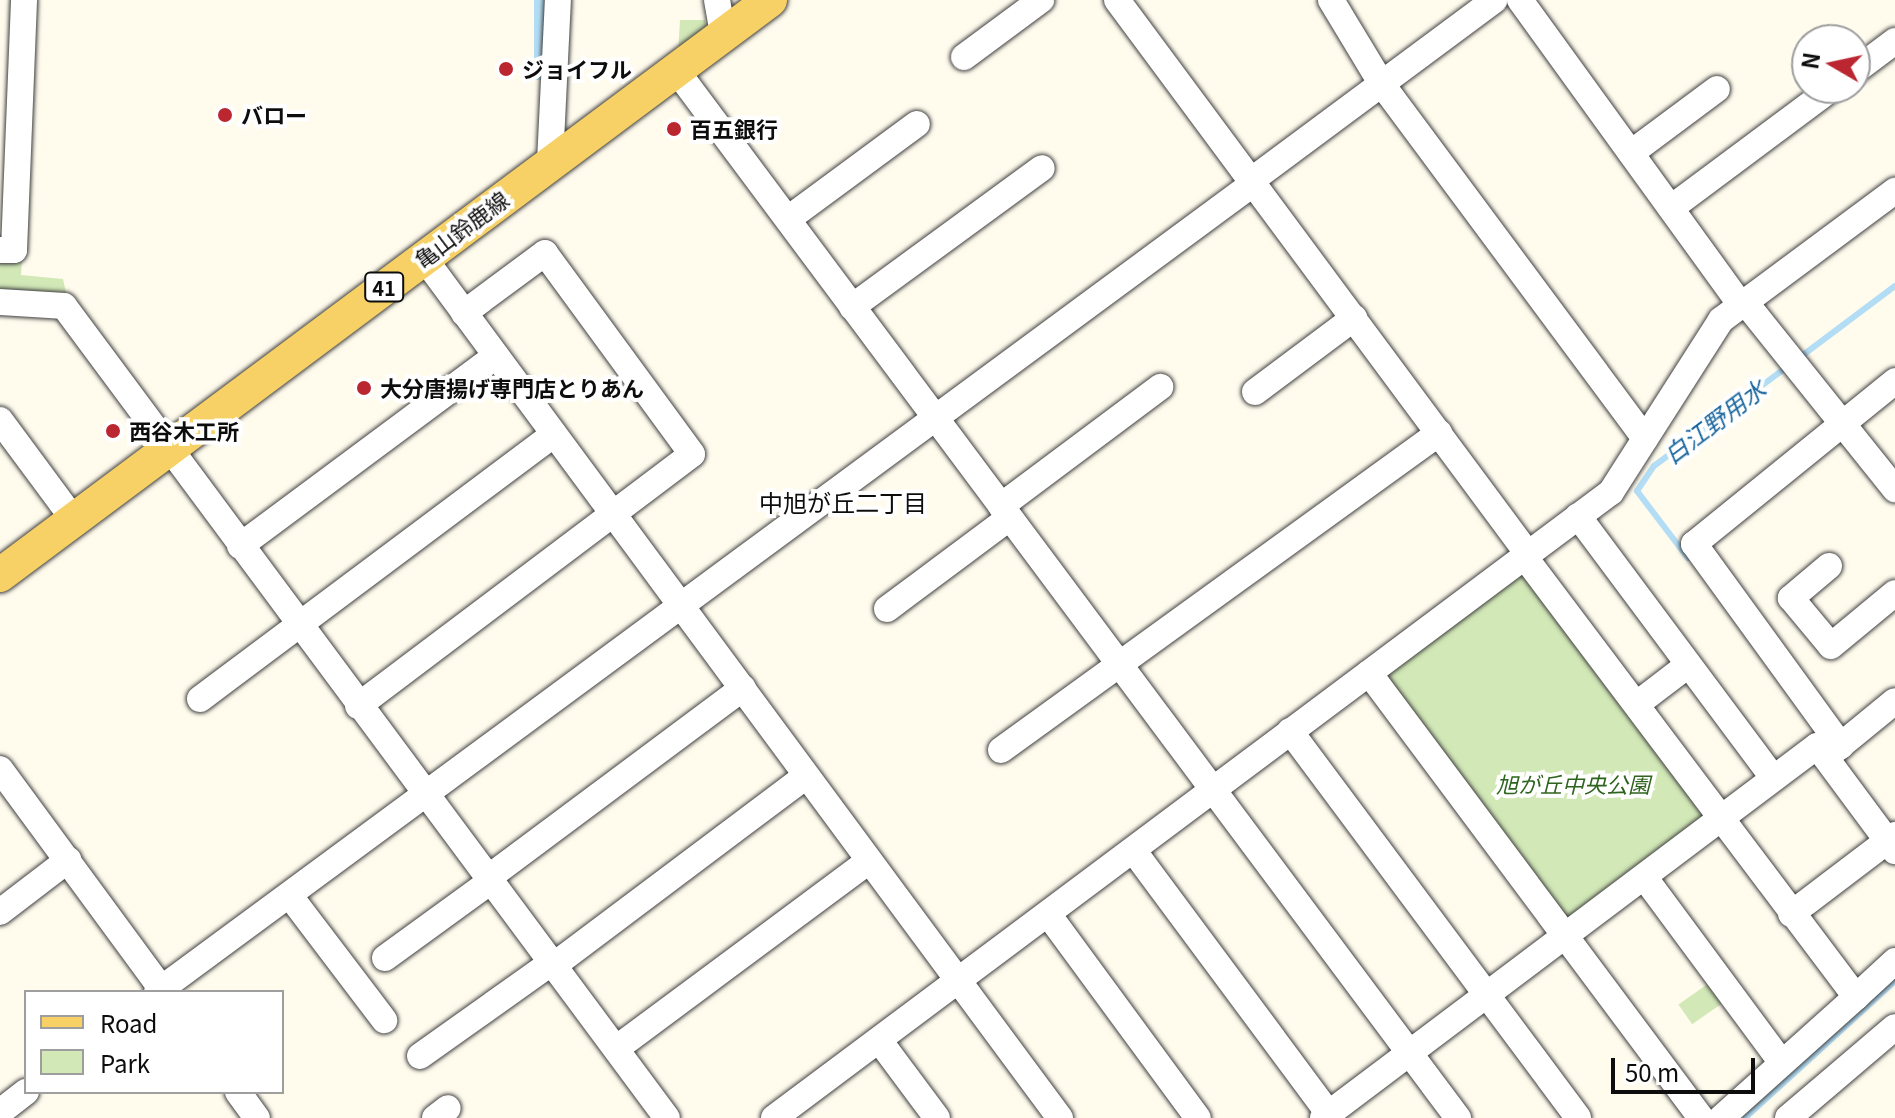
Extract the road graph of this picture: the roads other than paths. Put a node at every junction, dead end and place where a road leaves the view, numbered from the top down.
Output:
1 (24, 0) edge
2 (558, 0) edge
3 (717, 0) edge
4 (770, 0) edge
5 (1041, 0) edge
6 (1117, 0) edge
7 (1331, 0) edge
8 (1494, 0) edge
9 (1520, 0) edge
10 (12, 26) edge
11 (723, 34) junction
12 (1895, 41) edge
13 (964, 57) dead end
14 (1871, 59) edge
15 (676, 70) junction
16 (1381, 83) junction
17 (1717, 89) dead end
18 (1811, 104) edge
19 (917, 124) dead end
20 (1631, 153) junction
21 (550, 162) junction
22 (1042, 168) dead end
23 (1253, 182) junction
24 (1895, 191) edge
25 (1671, 208) junction
26 (788, 219) junction
27 (0, 250) edge
28 (424, 258) junction
29 (0, 302) edge
30 (1743, 303) junction
31 (852, 307) junction
32 (464, 313) junction
33 (1354, 318) junction
34 (496, 356) junction
35 (1895, 381) edge
36 (1160, 387) dead end
37 (1255, 392) dead end
38 (934, 416) junction
39 (0, 420) edge
40 (1843, 425) junction
41 (1439, 433) junction
42 (554, 434) junction
43 (1645, 439) junction
44 (169, 448) junction
45 (1895, 489) edge
46 (1005, 512) junction
47 (613, 515) junction
48 (1578, 516) junction
49 (74, 520) junction
50 (240, 546) junction
51 (1526, 555) junction
52 (1829, 566) dead end
53 (0, 575) edge
54 (1895, 593) edge
55 (682, 608) junction
56 (887, 609) dead end
57 (298, 623) junction
58 (1119, 664) junction
59 (1688, 665) junction
60 (1369, 673) junction
61 (743, 688) junction
62 (200, 699) dead end
63 (1895, 701) edge
64 (1637, 704) junction
65 (358, 706) junction
66 (1290, 731) junction
67 (1001, 750) dead end
68 (1833, 752) junction
69 (0, 769) edge
70 (806, 776) junction
71 (1773, 778) junction
72 (1212, 790) junction
73 (428, 796) junction
74 (1720, 821) junction
75 (1892, 843) edge
76 (1133, 850) junction
77 (68, 860) junction
78 (869, 861) junction
79 (1645, 878) junction
80 (490, 880) junction
81 (290, 896) junction
82 (0, 912) edge
83 (1048, 914) junction
84 (1791, 914) junction
85 (1564, 937) junction
86 (385, 958) dead end
87 (1895, 961) edge
88 (552, 964) junction
89 (958, 981) junction
90 (160, 990) edge
91 (162, 990) edge
92 (1487, 995) junction
93 (1856, 997) junction
94 (384, 1020) dead end
95 (1895, 1027) edge
96 (879, 1040) junction
97 (617, 1048) junction
98 (1409, 1054) junction
99 (420, 1056) dead end
100 (1782, 1063) junction
101 (24, 1094) edge
102 (239, 1094) edge
103 (809, 1108) edge
104 (0, 1112) edge
105 (1326, 1116) edge
106 (254, 1117) edge
107 (667, 1118) edge
108 (774, 1118) edge
109 (937, 1118) edge
110 (1060, 1118) edge
111 (1198, 1118) edge
112 (1458, 1118) edge
113 (1578, 1118) edge
114 (1701, 1118) edge
115 (1721, 1118) edge
116 (1788, 1118) edge

1 - 10 street
2 - 21 street
3 - 11 street
4 - 11 main road, 亀山鈴鹿線 / 41
5 - 13 street
6 - 23 street
7 - 16 street
8 - 16 street
9 - 20 street
10 - 27 street
11 - 15 main road, 亀山鈴鹿線 / 41
12 - 14 street
15 - 21 main road, 亀山鈴鹿線 / 41
15 - 26 street
16 - 23 street
16 - 43 street
17 - 20 street
18 - 25 street
19 - 26 street
20 - 25 street
21 - 28 main road, 亀山鈴鹿線 / 41
22 - 31 street
23 - 33 street
23 - 38 street
24 - 30 street
25 - 30 street
26 - 31 street
28 - 32 street
28 - 44 main road, 亀山鈴鹿線 / 41
29 - 44 street
30 - 40 street
30 - 43 street
31 - 38 street
32 - 34 street
32 - 47 street
33 - 37 street
33 - 41 street
34 - 42 street
34 - 50 street
35 - 40 street
36 - 46 street
38 - 46 street
38 - 55 street
39 - 49 street
40 - 45 street
40 - 68 street
41 - 51 street
41 - 58 street
42 - 47 street
42 - 57 street
43 - 48 street
44 - 49 main road, 亀山鈴鹿線 / 41
44 - 50 street
46 - 56 street
46 - 58 street
47 - 55 street
47 - 65 street
48 - 51 street
48 - 59 street
49 - 53 main road, 亀山鈴鹿線 / 41
50 - 57 street
51 - 60 street
51 - 64 street
52 - 54 street
55 - 61 street
55 - 73 street
57 - 62 street
57 - 65 street
58 - 67 street
58 - 72 street
59 - 64 street
59 - 71 street
60 - 66 street
60 - 85 street
61 - 70 street
61 - 80 street
63 - 68 street
64 - 74 street
65 - 73 street
66 - 72 street
66 - 92 street
68 - 71 street
68 - 75 street
69 - 77 street
70 - 78 street
70 - 88 street
71 - 74 street
72 - 76 street
72 - 98 street
73 - 80 street
73 - 81 street
74 - 79 street
74 - 84 street
75 - 84 street
76 - 83 street
76 - 105 street
77 - 82 street
77 - 90 street
78 - 89 street
78 - 97 street
79 - 85 street
79 - 100 street
80 - 86 street
80 - 88 street
81 - 91 street
81 - 94 street
83 - 89 street
83 - 111 street
84 - 93 street
85 - 92 street
85 - 114 street
87 - 93 street
88 - 97 street
88 - 99 street
89 - 96 street
89 - 110 street
92 - 98 street
92 - 113 street
93 - 100 street
95 - 116 street
96 - 103 street
96 - 109 street
97 - 107 street
98 - 105 street
98 - 112 street
100 - 115 street
101 - 104 street
102 - 106 street
103 - 108 street

